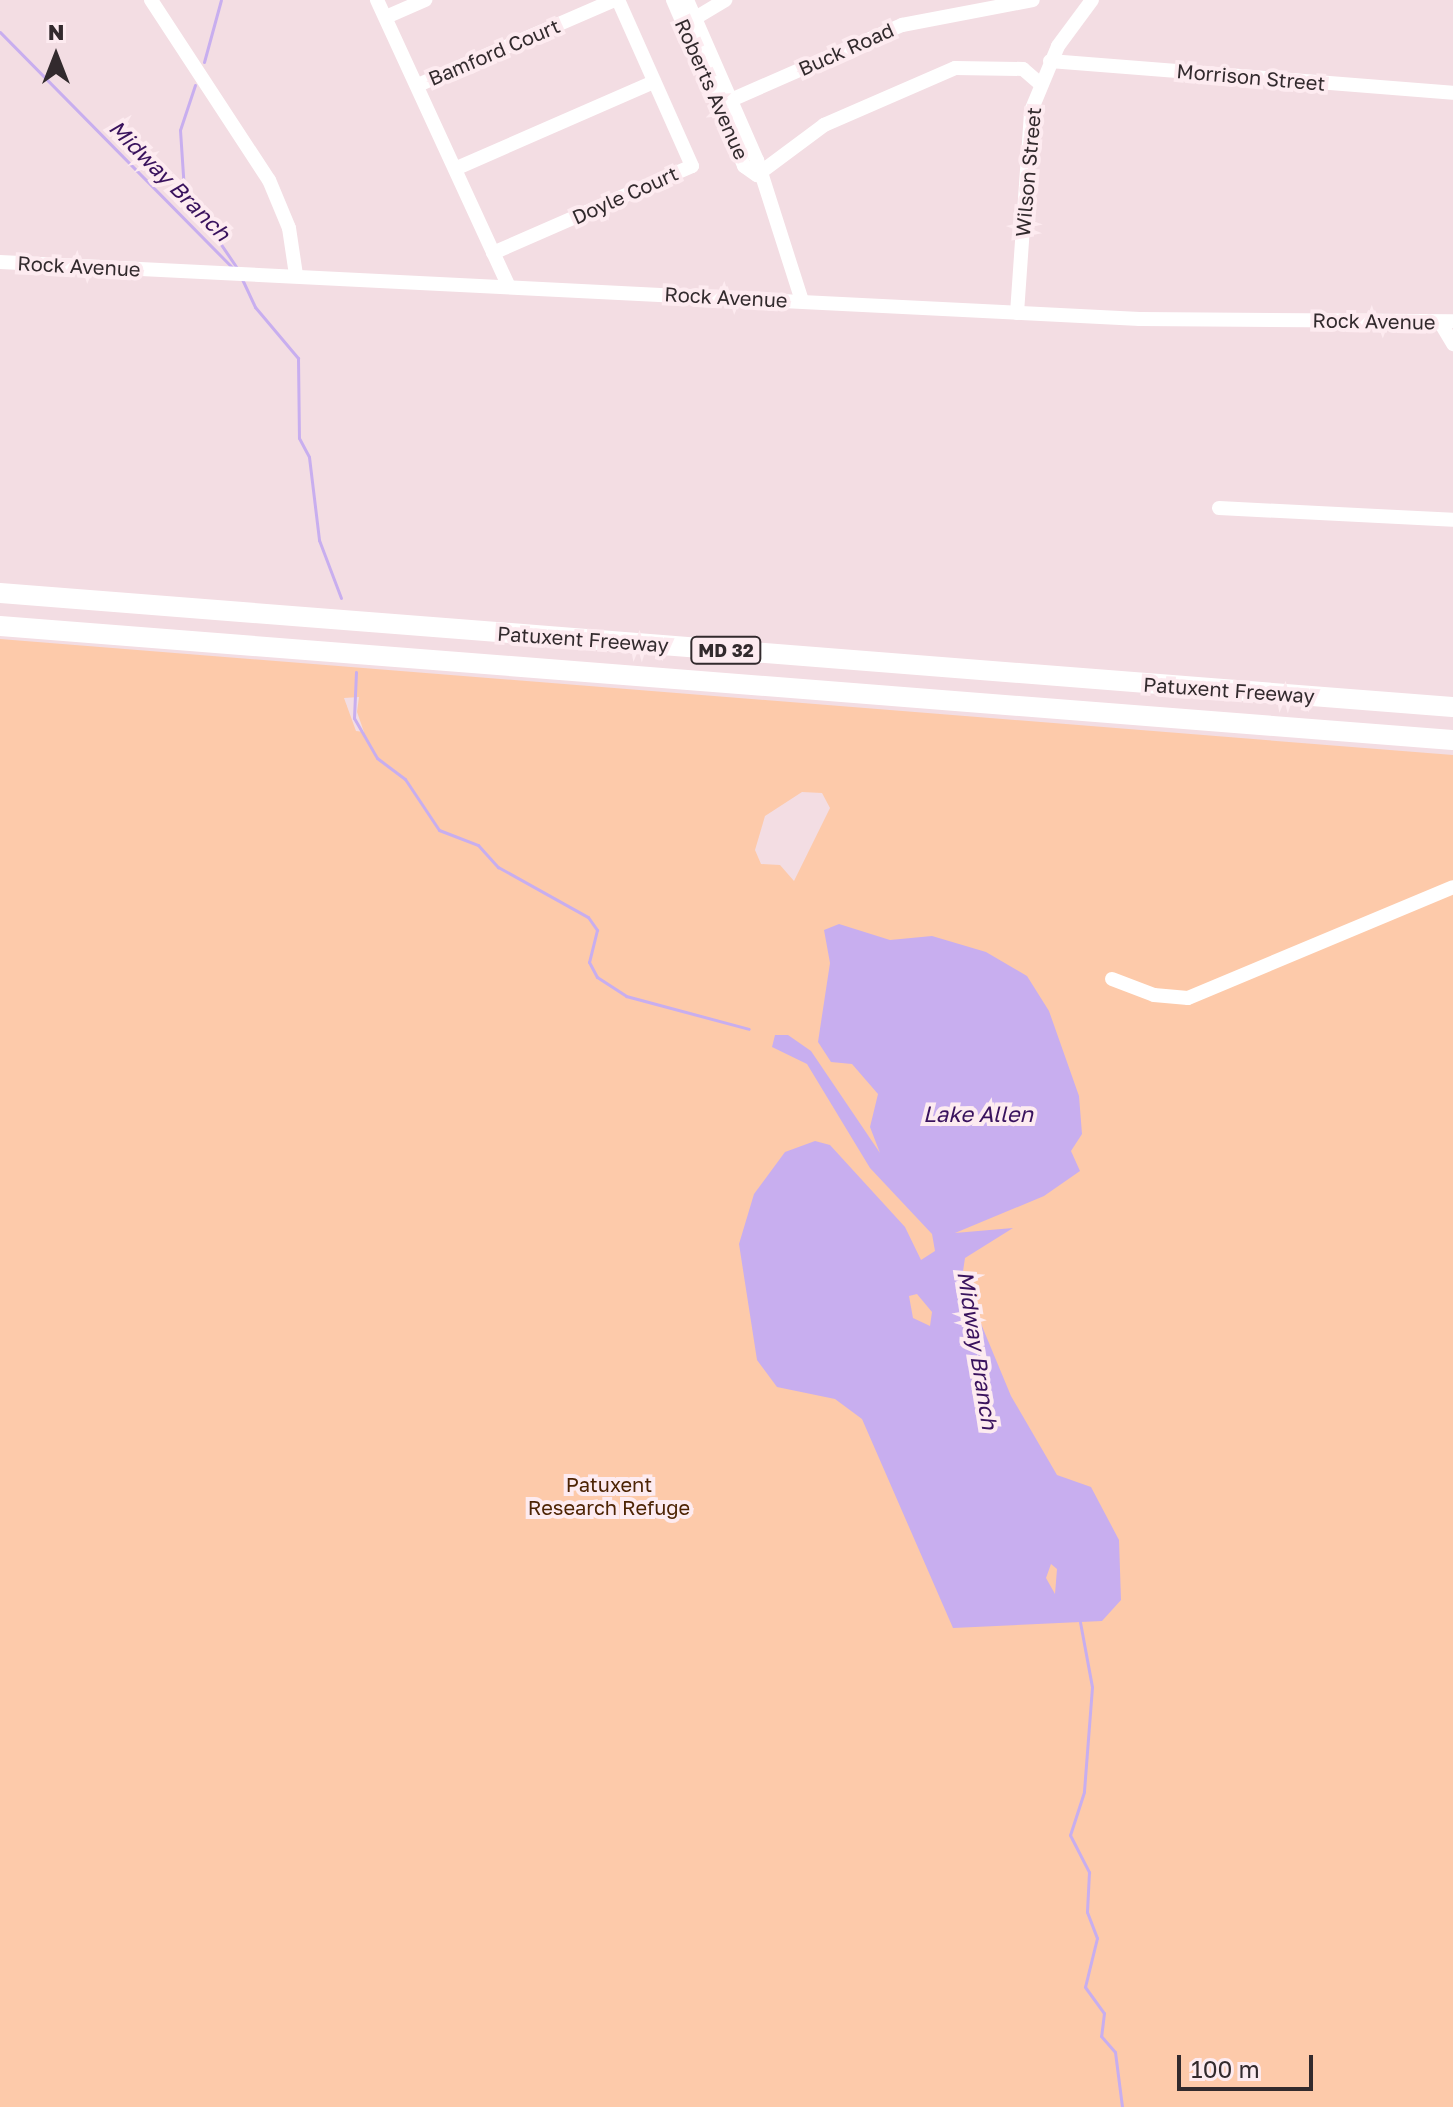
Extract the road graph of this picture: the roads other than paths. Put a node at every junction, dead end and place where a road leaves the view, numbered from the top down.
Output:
1 (151, 0) edge
2 (377, 0) edge
3 (425, 0) edge
4 (616, 0) edge
5 (673, 0) edge
6 (725, 0) edge
7 (1033, 0) edge
8 (1084, 2) edge
9 (690, 7) edge
10 (386, 17) junction
11 (689, 36) junction
12 (1050, 61) junction
13 (654, 82) junction
14 (1040, 84) junction
15 (418, 85) junction
16 (712, 91) junction
17 (1453, 93) edge
18 (731, 100) junction
19 (457, 168) junction
20 (757, 175) junction
21 (493, 253) junction
22 (0, 262) edge
23 (296, 275) junction
24 (506, 281) junction
25 (802, 301) junction
26 (1017, 313) junction
27 (1447, 322) edge
28 (1453, 344) edge
29 (1219, 508) dead end
30 (1453, 520) edge
31 (0, 593) edge
32 (0, 626) edge
33 (1453, 707) edge
34 (1453, 740) edge
35 (1453, 887) edge
36 (1112, 979) dead end

1 - 23 street
2 - 10 street
3 - 10 street
4 - 13 street, Bamford Court
4 - 15 street, Bamford Court
5 - 11 street, Roberts Avenue
6 - 9 street
7 - 18 street, Buck Road
8 - 12 street, Wilson Street
9 - 11 street
9 - 18 street, Roberts Avenue
10 - 15 street
11 - 16 street, Roberts Avenue
12 - 14 street, Wilson Street
12 - 17 street, Morrison Street
13 - 19 street
13 - 21 street, Doyle Court
14 - 20 street
14 - 26 street, Wilson Street
15 - 19 street
16 - 18 street
16 - 20 street, Roberts Avenue
18 - 20 street, Roberts Avenue
19 - 21 street
20 - 25 street, Roberts Avenue
21 - 24 street
22 - 23 street, Rock Avenue
23 - 24 street, Rock Avenue
24 - 25 street, Rock Avenue
25 - 26 street, Rock Avenue
26 - 27 street, Rock Avenue
27 - 28 street
29 - 30 street
31 - 33 highway, Patuxent Freeway / MD 32
32 - 34 highway, Patuxent Freeway / MD 32
35 - 36 street

